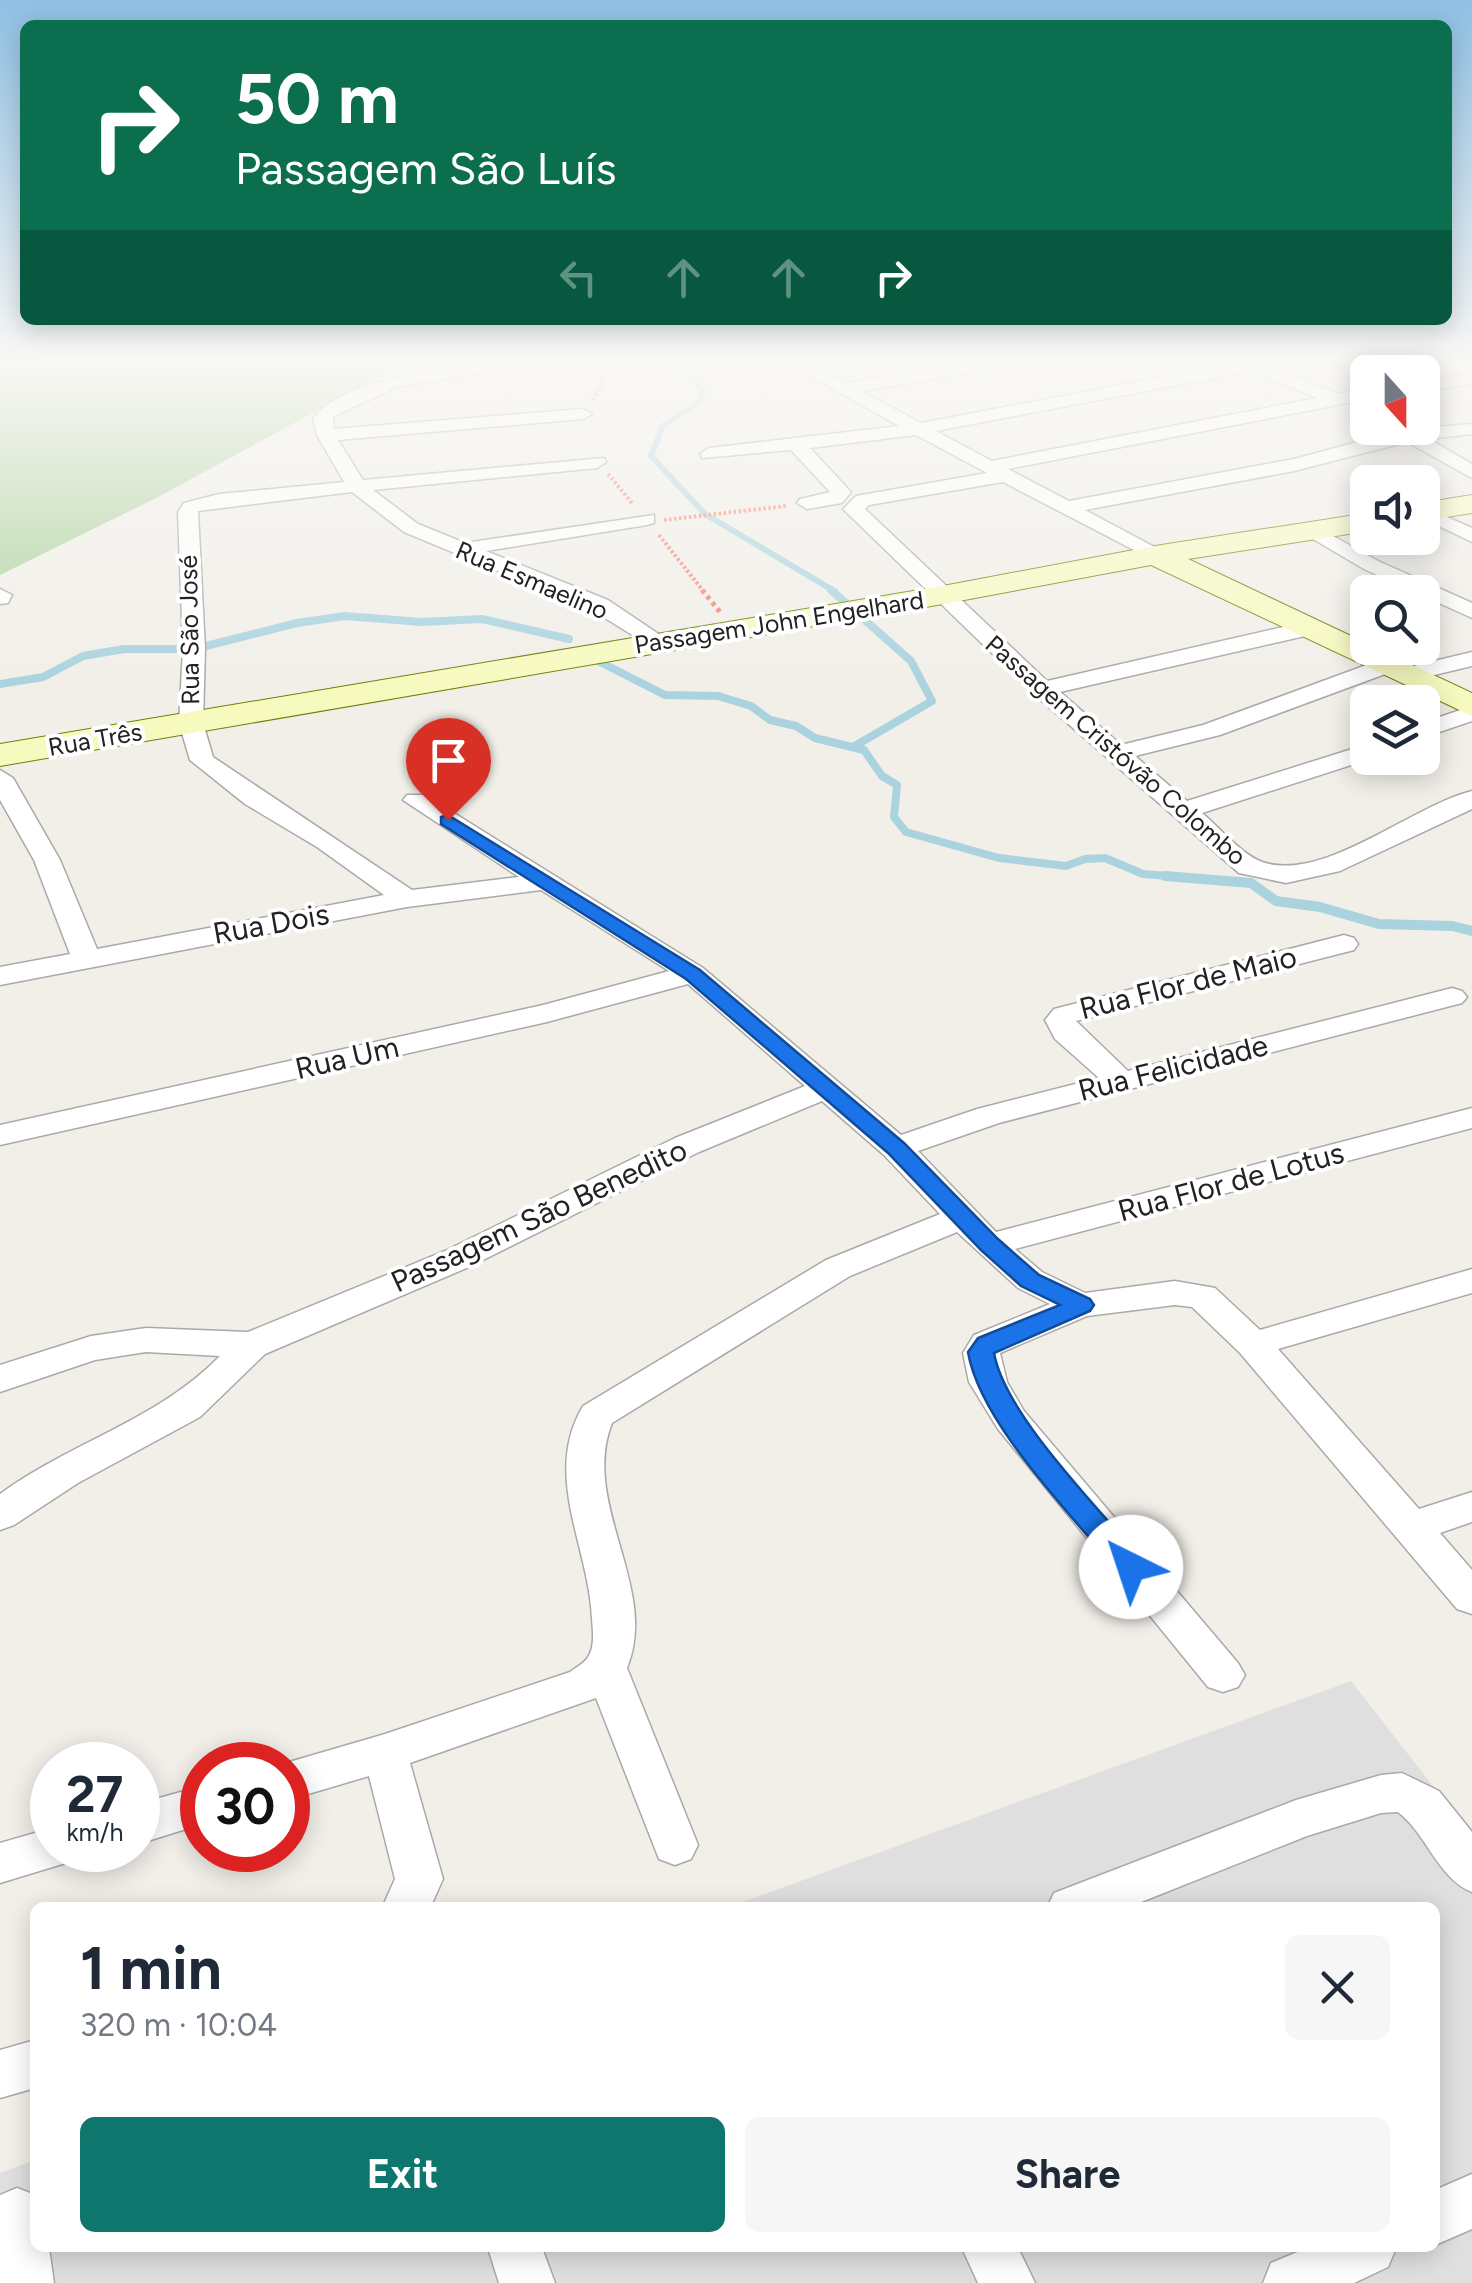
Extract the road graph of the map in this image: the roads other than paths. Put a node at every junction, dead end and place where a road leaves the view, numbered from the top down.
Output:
1 (348, 472) edge
2 (509, 472) edge
3 (822, 472) edge
4 (994, 472) edge
5 (997, 472) edge
6 (1259, 472) edge
7 (358, 488) junction
8 (807, 503) road end
9 (1472, 504) edge
10 (1063, 508) junction
11 (1440, 509) edge
12 (646, 519) dead end
13 (1440, 520) edge
14 (1350, 525) edge
15 (1315, 532) junction
16 (1472, 536) edge
17 (461, 549) junction
18 (1155, 555) junction
19 (943, 595) junction
20 (1472, 610) edge
21 (1305, 629) junction
22 (658, 641) junction
23 (1472, 658) edge
24 (1398, 669) junction
25 (1042, 689) junction
26 (1472, 710) edge
27 (190, 723) junction
28 (1440, 723) edge
29 (1116, 752) junction
30 (0, 756) edge
31 (1350, 757) edge
32 (0, 778) edge
33 (1472, 799) edge
34 (416, 800) dead end
35 (1181, 811) junction
36 (542, 882) junction
37 (407, 899) junction
38 (1344, 944) dead end
39 (86, 958) junction
40 (693, 974) junction
41 (0, 976) edge
42 (1452, 997) dead end
43 (1120, 1080) junction
44 (827, 1088) junction
45 (1472, 1118) edge
46 (0, 1135) edge
47 (896, 1148) junction
48 (963, 1217) junction
49 (990, 1245) junction
50 (1472, 1281) edge
51 (1082, 1305) junction
52 (1253, 1344) junction
53 (252, 1345) junction
54 (0, 1379) edge
55 (1472, 1507) edge
56 (0, 1515) edge
57 (1408, 1528) junction
58 (1472, 1598) edge
59 (606, 1669) junction
60 (1223, 1675) dead end
61 (385, 1752) junction
62 (310, 1774) edge
63 (675, 1844) dead end
64 (30, 1854) edge
65 (0, 1863) edge
66 (1472, 1871) edge
67 (409, 1902) edge
68 (1087, 1902) edge
69 (30, 2065) edge
70 (0, 2074) edge
71 (1472, 2201) edge
72 (16, 2215) dead end
73 (1440, 2216) edge
74 (516, 2252) edge
75 (991, 2252) edge
76 (1361, 2252) edge
77 (26, 2283) edge
78 (526, 2283) edge
79 (1008, 2283) edge
80 (1291, 2283) edge

1 - 7 street, Rua Esmaelino
2 - 7 street
3 - 8 street
4 - 19 street, Passagem Cristóvão Colombo
5 - 10 street
6 - 10 street
7 - 17 street, Rua Esmaelino
7 - 27 street, Rua São José
9 - 11 main road
10 - 18 street
12 - 17 street
13 - 16 street
14 - 15 main road, Passagem John Engelhard
15 - 18 main road, Passagem John Engelhard
15 - 20 street
17 - 22 street, Rua Esmaelino
18 - 19 main road, Passagem John Engelhard
18 - 21 main road
19 - 22 main road, Passagem John Engelhard
19 - 25 street, Passagem Cristóvão Colombo
21 - 24 main road
21 - 25 street
22 - 27 main road, Passagem John Engelhard
23 - 24 street
24 - 26 main road
24 - 29 street
25 - 29 street, Passagem Cristóvão Colombo
26 - 28 street
27 - 30 main road, Rua Três
27 - 37 street
29 - 35 street, Passagem Cristóvão Colombo
31 - 35 street
32 - 39 street
33 - 35 street, Passagem Cristóvão Colombo
34 - 36 street
36 - 37 street, Rua Dois
36 - 40 street
37 - 39 street, Rua Dois
38 - 43 street, Rua Flor de Maio
39 - 41 street, Rua Dois
40 - 44 street
40 - 46 street, Rua Um
42 - 43 street, Rua Felicidade
43 - 47 street, Rua Felicidade
44 - 47 street
44 - 53 street, Passagem São Benedito
45 - 49 street, Rua Flor de Lotus
47 - 48 street
48 - 49 street
48 - 59 street
49 - 51 street
50 - 52 street
51 - 52 street
51 - 60 street
52 - 57 street
53 - 54 street, Passagem São Benedito
53 - 56 street, Passagem São Benedito
55 - 57 street
57 - 58 street
59 - 61 street
59 - 63 street
61 - 62 street
61 - 67 street
64 - 65 street
66 - 68 street
69 - 70 street
71 - 73 street
72 - 77 street
74 - 78 street
75 - 79 street
76 - 80 street

